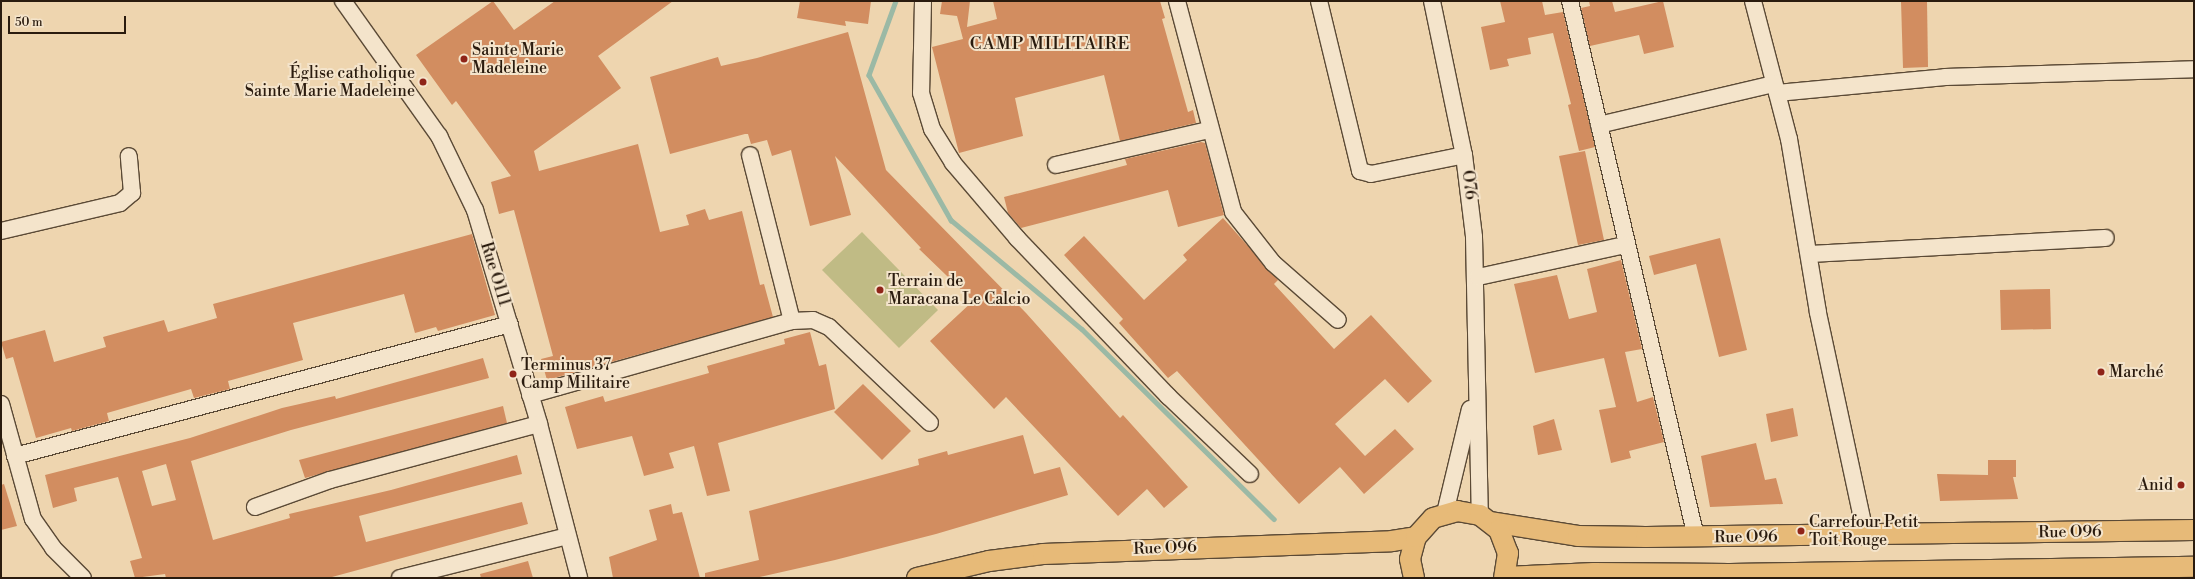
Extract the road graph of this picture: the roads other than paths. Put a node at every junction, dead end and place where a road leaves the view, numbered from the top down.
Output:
1 (923, 1) edge
2 (1177, 1) edge
3 (1319, 1) edge
4 (1432, 1) edge
5 (1570, 1) edge
6 (1752, 1) edge
7 (349, 3) edge
8 (2194, 69) edge
9 (1776, 88) junction
10 (1600, 125) junction
11 (1209, 130) junction
12 (750, 155) dead end
13 (1464, 155) junction
14 (130, 156) dead end
15 (1056, 165) dead end
16 (1, 230) edge
17 (2106, 238) dead end
18 (1625, 246) junction
19 (1809, 254) junction
20 (1478, 277) junction
21 (1338, 320) dead end
22 (792, 321) junction
23 (510, 324) junction
24 (1477, 372) junction
25 (530, 395) junction
26 (1, 404) edge
27 (930, 423) dead end
28 (539, 424) junction
29 (15, 456) junction
30 (1250, 474) dead end
31 (255, 507) dead end
32 (1445, 513) junction
33 (1485, 518) junction
34 (2194, 530) edge
35 (567, 536) junction
36 (1866, 536) junction
37 (1416, 537) junction
38 (1696, 537) junction
39 (2194, 567) edge
40 (1730, 576) edge
41 (83, 578) edge
42 (400, 578) edge
43 (579, 578) edge
44 (917, 578) edge
45 (1414, 578) edge
46 (1505, 578) edge

1 - 30 street
2 - 11 street
3 - 13 street
4 - 13 street, O76
5 - 10 street
6 - 9 street
7 - 23 street, Rue O111
8 - 9 street
9 - 10 street
9 - 19 street
10 - 18 street
11 - 15 street
11 - 21 street
12 - 22 street
13 - 20 street, O76
14 - 16 street
17 - 19 street
18 - 20 street
18 - 38 street
19 - 36 street
20 - 24 street, O76
22 - 25 street
22 - 27 street
23 - 25 street, Rue O111
23 - 29 street
24 - 32 street
24 - 33 street
25 - 28 street, Rue O111
26 - 29 street
28 - 31 street
28 - 35 street, Rue O111
29 - 41 street
32 - 33 main road, Rue O96
32 - 37 main road
33 - 38 main road, Rue O96
33 - 46 main road
34 - 36 main road, Rue O96
35 - 42 street
35 - 43 street, Rue O111
36 - 38 main road, Rue O96
37 - 44 main road, Rue O96
37 - 45 main road
39 - 40 main road
40 - 46 main road

